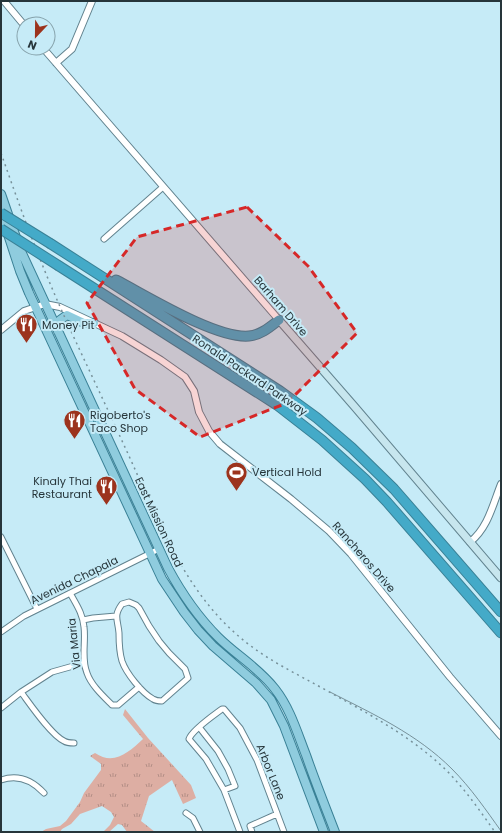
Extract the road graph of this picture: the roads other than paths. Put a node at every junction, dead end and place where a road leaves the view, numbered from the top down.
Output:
1 (4, 1) edge
2 (92, 1) edge
3 (16, 16) edge
4 (50, 56) edge
5 (56, 63) junction
6 (164, 187) junction
7 (1, 194) edge
8 (1, 213) edge
9 (1, 229) edge
10 (104, 239) dead end
11 (68, 256) junction
12 (45, 304) junction
13 (36, 307) junction
14 (279, 320) junction
15 (94, 323) junction
16 (1, 330) edge
17 (58, 332) junction
18 (89, 422) junction
19 (107, 435) junction
20 (501, 484) edge
21 (1, 537) edge
22 (470, 542) junction
23 (3, 548) edge
24 (159, 549) junction
25 (150, 553) junction
26 (501, 578) edge
27 (70, 593) junction
28 (38, 609) junction
29 (501, 612) edge
30 (116, 616) junction
31 (83, 620) junction
32 (1, 632) edge
33 (501, 633) edge
34 (84, 663) junction
35 (139, 687) junction
36 (21, 692) junction
37 (1, 708) edge
38 (199, 727) junction
39 (501, 736) edge
40 (74, 743) dead end
41 (1, 780) edge
42 (224, 790) junction
43 (44, 793) dead end
44 (186, 813) dead end
45 (277, 814) junction
46 (200, 832) edge
47 (240, 832) edge
48 (252, 832) edge
49 (284, 832) edge
50 (324, 832) edge
51 (335, 832) edge

1 - 3 street
2 - 5 street
4 - 5 street, Barham Drive
5 - 6 street, Barham Drive
6 - 10 street
6 - 14 street, Barham Drive
7 - 12 main road, East Mission Road
8 - 11 highway, Ronald Packard Parkway, bridge
8 - 13 main road, East Mission Road
9 - 33 highway, Ronald Packard Parkway, bridge
11 - 14 highway
11 - 29 highway, Ronald Packard Parkway
12 - 13 street
12 - 15 street, Rancheros Drive
12 - 17 main road, East Mission Road
13 - 16 street
13 - 18 main road, East Mission Road
14 - 22 main road, Barham Drive
15 - 17 main road
15 - 39 street, Rancheros Drive
17 - 19 main road, East Mission Road
18 - 19 main road
18 - 25 main road, East Mission Road
19 - 24 main road, East Mission Road
20 - 22 street
21 - 23 street
22 - 26 main road, Barham Drive
23 - 28 street
24 - 25 street, Avenida Chapala
24 - 51 main road, East Mission Road
25 - 27 street, Avenida Chapala
25 - 50 main road, East Mission Road
27 - 28 street, Avenida Chapala
27 - 31 street, Via Maria
28 - 32 street, Avenida Chapala
30 - 31 street
30 - 35 street
30 - 35 street
31 - 34 street, Via Maria
34 - 35 street, Via Maria
34 - 36 street
36 - 37 street
36 - 40 street
38 - 42 street
38 - 42 street
38 - 45 street, Arbor Lane
41 - 43 street
42 - 47 street
44 - 46 street
45 - 48 street
45 - 49 street, Arbor Lane

